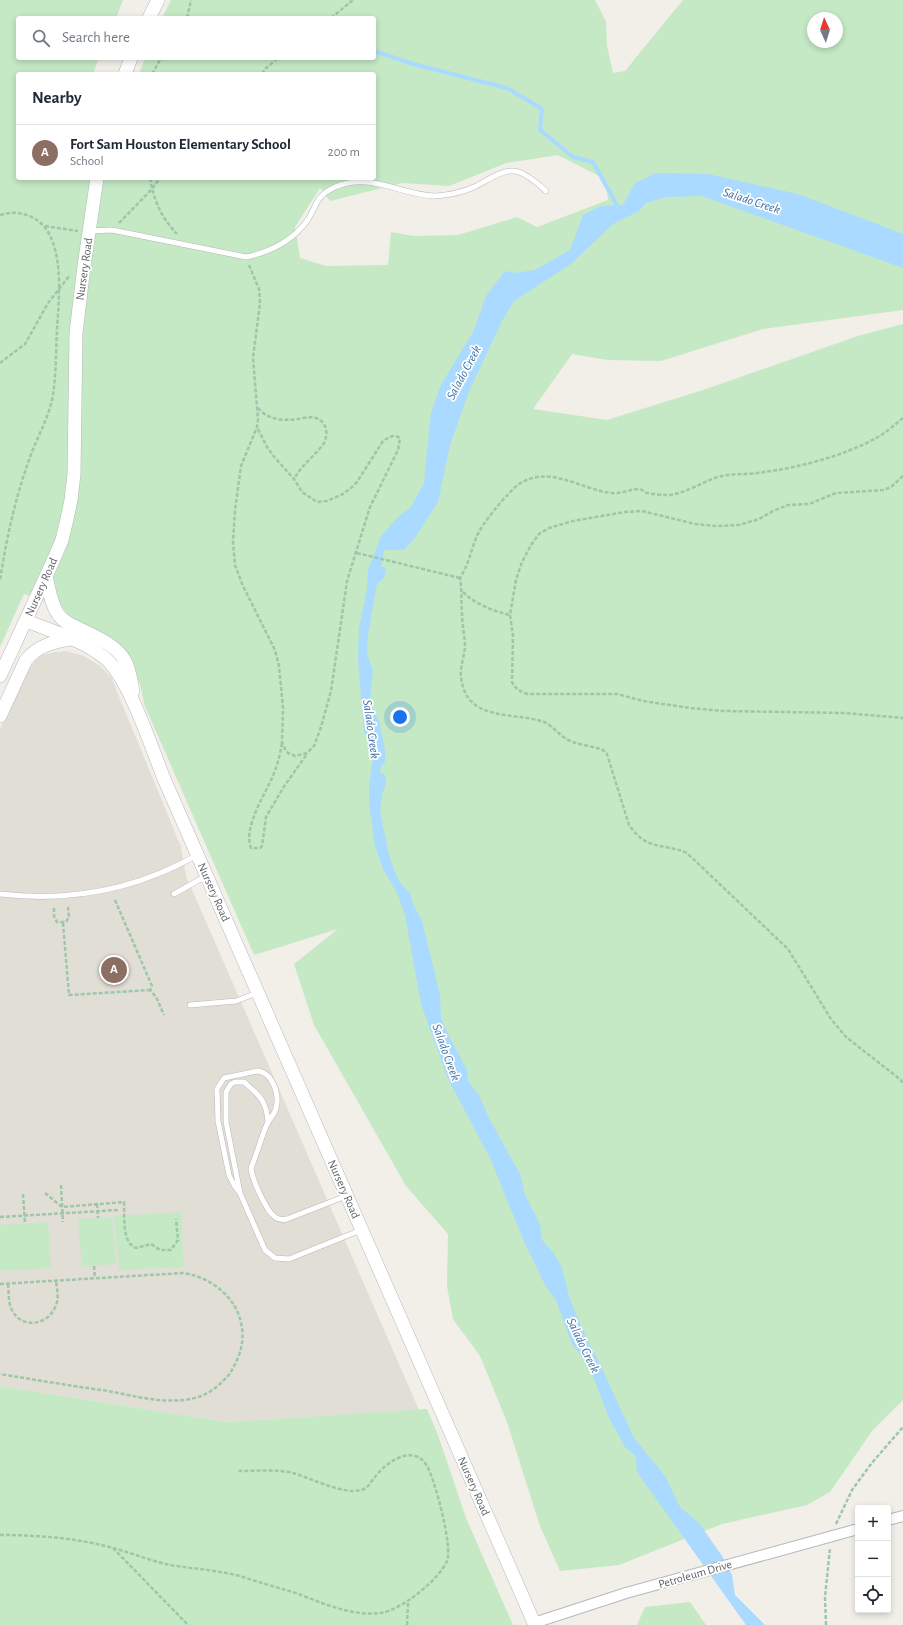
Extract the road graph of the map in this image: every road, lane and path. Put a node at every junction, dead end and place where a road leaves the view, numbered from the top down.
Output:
1 (158, 0) edge
2 (190, 0) edge
3 (353, 0) edge
4 (150, 16) edge
5 (187, 16) edge
6 (333, 16) edge
7 (130, 60) edge
8 (160, 60) edge
9 (276, 60) edge
10 (126, 72) edge
11 (153, 72) edge
12 (263, 72) edge
13 (97, 180) edge
14 (150, 180) edge
15 (546, 191) dead end
16 (0, 215) edge
17 (45, 226) junction
18 (89, 231) junction
19 (190, 247) junction
20 (246, 257) junction
21 (258, 408) junction
22 (903, 418) edge
23 (257, 427) junction
24 (903, 476) edge
25 (294, 479) junction
26 (357, 553) junction
27 (46, 576) junction
28 (460, 578) junction
29 (0, 581) edge
30 (463, 592) junction
31 (510, 615) junction
32 (26, 621) junction
33 (70, 639) junction
34 (0, 676) edge
35 (134, 704) junction
36 (0, 716) edge
37 (903, 718) edge
38 (282, 742) junction
39 (307, 754) junction
40 (198, 854) junction
41 (207, 876) junction
42 (0, 894) edge
43 (174, 894) dead end
44 (115, 900) dead end
45 (68, 907) dead end
46 (54, 908) dead end
47 (63, 923) junction
48 (150, 990) junction
49 (258, 992) junction
50 (190, 1005) dead end
51 (164, 1015) dead end
52 (903, 1084) edge
53 (268, 1123) junction
54 (61, 1185) dead end
55 (23, 1194) dead end
56 (45, 1194) dead end
57 (240, 1194) junction
58 (347, 1195) junction
59 (97, 1204) junction
60 (62, 1207) junction
61 (118, 1210) dead end
62 (97, 1212) junction
63 (62, 1213) junction
64 (24, 1216) junction
65 (0, 1217) edge
66 (98, 1218) dead end
67 (176, 1219) dead end
68 (63, 1222) dead end
69 (25, 1223) dead end
70 (362, 1230) junction
71 (94, 1266) dead end
72 (95, 1278) junction
73 (56, 1281) junction
74 (0, 1284) edge
75 (8, 1284) junction
76 (0, 1374) edge
77 (238, 1471) dead end
78 (903, 1516) edge
79 (891, 1519) edge
80 (855, 1530) edge
81 (0, 1535) edge
82 (112, 1548) junction
83 (408, 1602) junction
84 (534, 1624) edge
85 (188, 1625) edge
86 (407, 1625) edge

1 - 4 street
2 - 5 path
3 - 6 path
7 - 10 street
8 - 11 path
9 - 12 path
13 - 18 street, Nursery Road
14 - 19 path
15 - 20 lane
16 - 17 path
17 - 18 path
17 - 29 path
18 - 19 lane
18 - 27 street, Nursery Road
19 - 20 lane
20 - 21 path
21 - 23 path
21 - 25 path
22 - 28 path
23 - 25 path
23 - 38 path
24 - 31 path
25 - 26 path
26 - 28 path
26 - 39 path
27 - 32 street, Nursery Road
27 - 35 street
28 - 30 path
30 - 31 path
30 - 52 path
31 - 37 path
32 - 33 street, Nursery Road
32 - 34 street
33 - 35 street, Nursery Road
33 - 36 street
35 - 40 street, Nursery Road
38 - 39 path
38 - 39 path
40 - 41 street, Nursery Road
40 - 42 lane
41 - 43 lane
41 - 49 street, Nursery Road
44 - 48 path
45 - 47 path
46 - 47 path
47 - 48 path
48 - 51 path
49 - 50 lane
49 - 58 street, Nursery Road
53 - 57 lane
53 - 57 lane
53 - 58 lane
54 - 60 path
55 - 64 path
56 - 60 path
57 - 70 lane
58 - 70 street, Nursery Road
59 - 60 path
59 - 62 path
59 - 67 path
60 - 63 path
61 - 62 path
62 - 63 path
62 - 66 path
63 - 64 path
63 - 68 path
64 - 65 path
64 - 69 path
70 - 84 street, Nursery Road
71 - 72 path
72 - 73 path
72 - 76 path
73 - 75 path
73 - 75 path
74 - 75 path
77 - 83 path
78 - 79 street
80 - 84 street, Petroleum Drive, bridge
81 - 82 path
82 - 83 path
82 - 85 path
83 - 86 path

